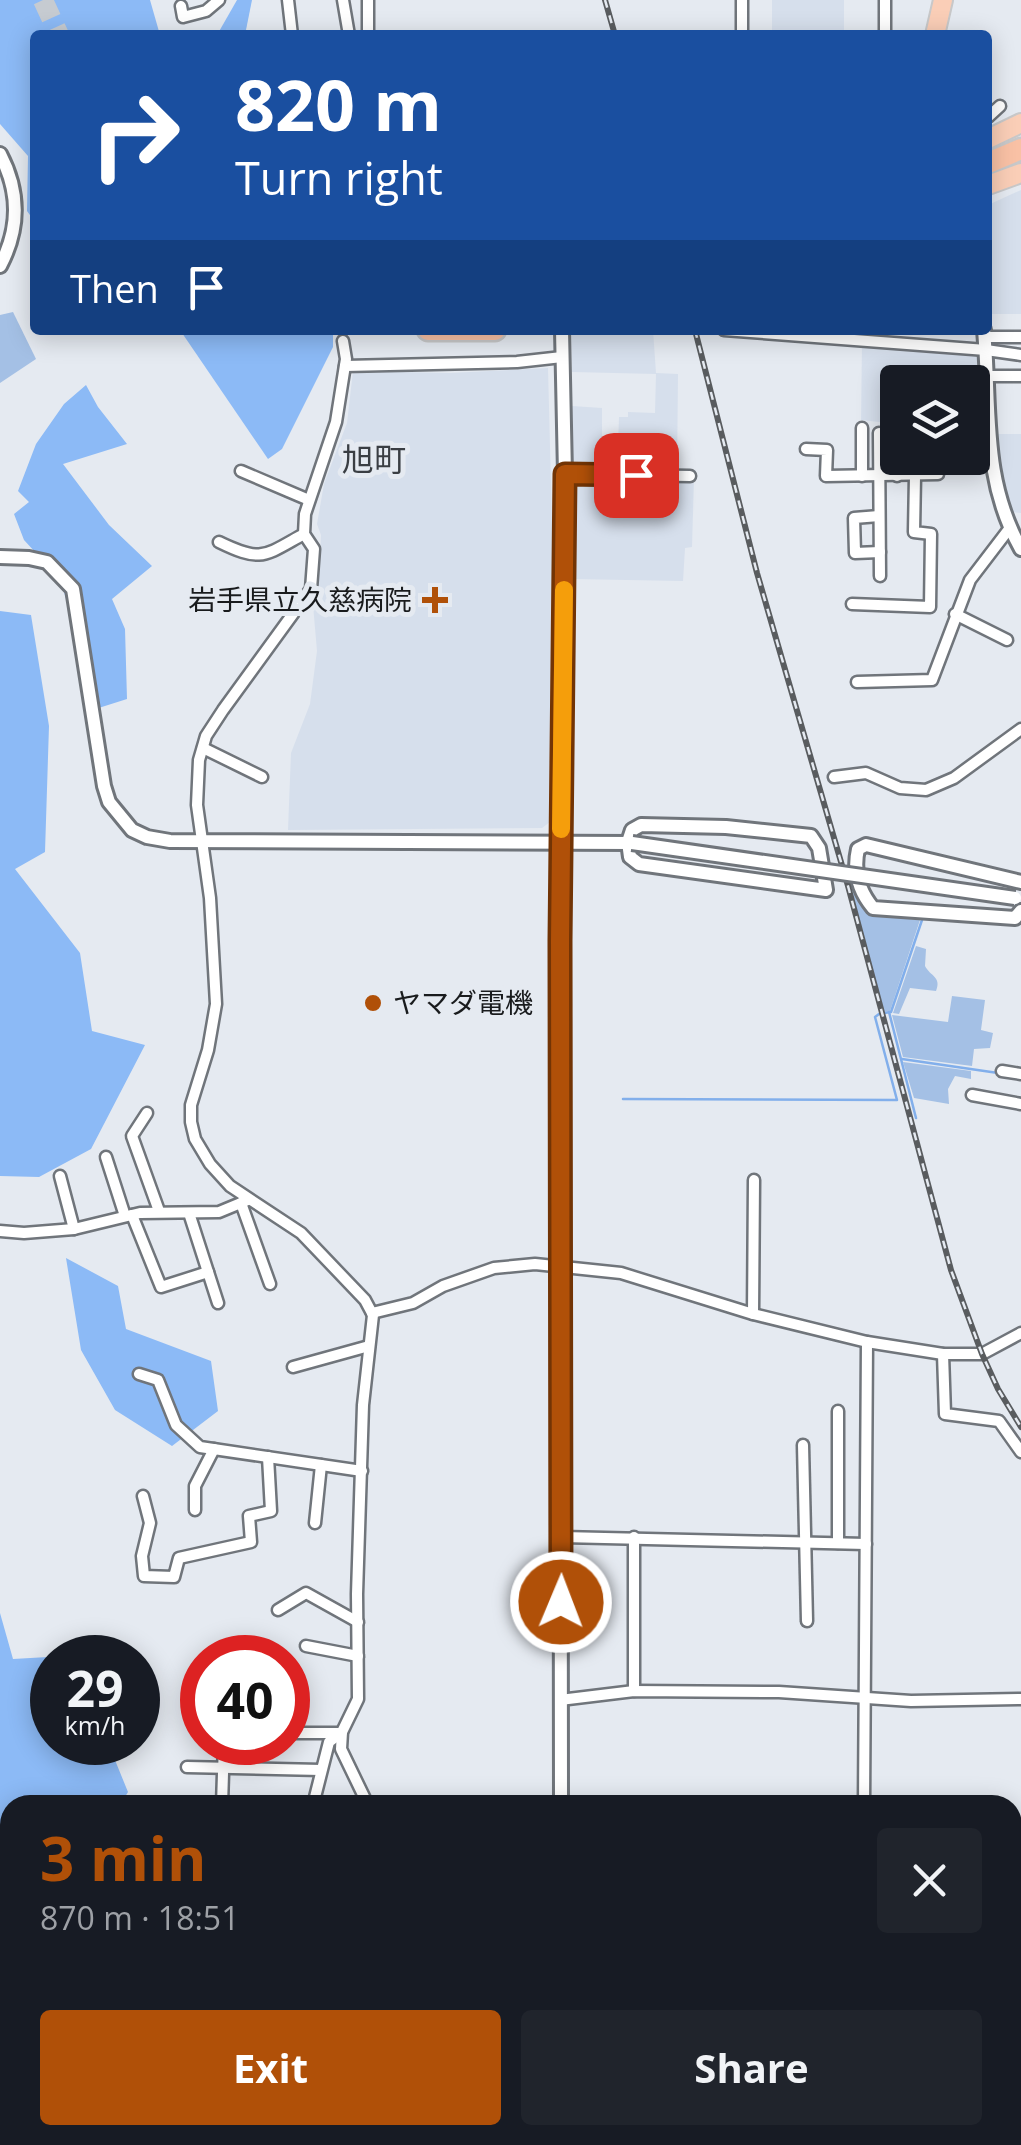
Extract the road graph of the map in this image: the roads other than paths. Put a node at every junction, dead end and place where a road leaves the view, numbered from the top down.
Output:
1 (220, 0) edge
2 (288, 0) edge
3 (343, 0) edge
4 (368, 0) edge
5 (742, 0) edge
6 (885, 0) edge
7 (943, 0) edge
8 (181, 6) dead end
9 (291, 30) edge
10 (349, 30) edge
11 (368, 30) edge
12 (742, 30) edge
13 (886, 30) edge
14 (936, 30) edge
15 (1000, 106) dead end
16 (992, 113) edge
17 (1021, 123) edge
18 (992, 137) edge
19 (1021, 151) edge
20 (0, 154) edge
21 (992, 162) edge
22 (1021, 173) edge
23 (992, 184) edge
24 (0, 266) edge
25 (562, 335) edge
26 (847, 335) edge
27 (1021, 337) edge
28 (985, 339) edge
29 (343, 341) tunnel mouth
30 (1021, 356) edge
31 (562, 357) junction
32 (986, 365) edge
33 (345, 366) junction
34 (990, 376) edge
35 (1021, 376) edge
36 (862, 428) dead end
37 (879, 433) dead end
38 (806, 449) dead end
39 (990, 455) edge
40 (241, 472) dead end
41 (565, 474) junction
42 (926, 475) edge
43 (690, 476) dead end
44 (862, 476) junction
45 (879, 476) junction
46 (897, 476) joint
47 (915, 476) junction
48 (309, 500) junction
49 (880, 516) junction
50 (1009, 529) junction
51 (304, 534) junction
52 (219, 542) dead end
53 (1021, 550) edge
54 (880, 552) junction
55 (0, 557) edge
56 (880, 576) dead end
57 (852, 604) dead end
58 (955, 614) junction
59 (1008, 640) dead end
60 (856, 682) dead end
61 (1021, 729) edge
62 (203, 748) junction
63 (834, 776) dead end
64 (262, 778) dead end
65 (203, 840) junction
66 (561, 842) junction
67 (630, 843) junction
68 (1021, 882) edge
69 (1019, 903) edge
70 (1002, 1071) dead end
71 (1021, 1074) edge
72 (972, 1095) dead end
73 (1021, 1104) edge
74 (147, 1113) dead end
75 (106, 1156) dead end
76 (60, 1176) dead end
77 (754, 1180) dead end
78 (245, 1202) junction
79 (159, 1212) junction
80 (189, 1213) junction
81 (128, 1216) junction
82 (74, 1229) junction
83 (0, 1231) edge
84 (562, 1268) junction
85 (208, 1272) junction
86 (270, 1284) dead end
87 (218, 1303) dead end
88 (372, 1313) junction
89 (753, 1314) junction
90 (1021, 1334) edge
91 (866, 1342) junction
92 (370, 1346) junction
93 (943, 1354) junction
94 (293, 1367) dead end
95 (138, 1374) dead end
96 (838, 1410) dead end
97 (803, 1445) dead end
98 (214, 1449) junction
99 (1021, 1452) edge
100 (268, 1457) junction
101 (321, 1465) junction
102 (362, 1471) junction
103 (143, 1496) dead end
104 (195, 1510) dead end
105 (315, 1523) dead end
106 (562, 1537) junction
107 (634, 1538) junction
108 (806, 1542) junction
109 (838, 1543) junction
110 (866, 1544) junction
111 (278, 1610) dead end
112 (807, 1621) dead end
113 (358, 1622) junction
114 (310, 1647) edge
115 (358, 1656) junction
116 (634, 1691) junction
117 (866, 1699) junction
118 (1021, 1699) edge
119 (560, 1700) junction
120 (310, 1732) edge
121 (341, 1733) junction
122 (186, 1767) dead end
123 (224, 1768) junction
124 (322, 1770) junction
125 (223, 1795) edge
126 (316, 1795) edge
127 (363, 1795) edge
128 (561, 1795) edge
129 (864, 1795) edge

1 - 8 street
2 - 9 street
3 - 10 street
4 - 11 street
5 - 12 street
6 - 13 street
7 - 14 highway
15 - 16 street
17 - 18 highway
19 - 21 highway
20 - 24 street
22 - 23 highway
25 - 31 street
26 - 28 street
27 - 28 street
28 - 30 street
28 - 32 street
29 - 33 street
31 - 33 street
31 - 41 street
33 - 48 street
34 - 35 street
36 - 44 street
37 - 45 street
38 - 44 street
39 - 50 street
40 - 48 street
41 - 43 street
41 - 66 street
42 - 47 street
44 - 45 street
45 - 46 street
45 - 49 street
46 - 47 street
47 - 57 street
48 - 51 street
49 - 54 street
49 - 54 street
50 - 53 street
50 - 58 street
51 - 52 street
51 - 62 street
54 - 56 street
55 - 65 street
58 - 59 street
58 - 60 street
61 - 63 street
62 - 64 street
62 - 65 street
65 - 66 street
65 - 78 street
66 - 67 street
66 - 84 street
67 - 67 street
67 - 69 street, bridge
68 - 69 street
70 - 71 street
72 - 73 street
74 - 79 street
75 - 81 street
76 - 82 street
77 - 89 street
78 - 80 street
78 - 86 street
78 - 88 street
79 - 80 street
79 - 81 street
80 - 85 street
81 - 82 street
81 - 85 street
82 - 83 street
84 - 88 street
84 - 89 street
84 - 106 street
85 - 87 street
88 - 92 street
89 - 91 street
90 - 93 street
91 - 93 street
91 - 110 street
92 - 94 street
92 - 102 street
93 - 99 street
95 - 98 street
96 - 109 street
97 - 108 street
98 - 100 street
98 - 104 street
100 - 101 street
100 - 103 street
101 - 102 street
101 - 105 street
102 - 113 street
106 - 107 street
106 - 119 street
107 - 108 street
107 - 116 street
108 - 109 street
108 - 112 street
109 - 110 street
110 - 117 street
111 - 113 street
113 - 115 street
114 - 115 street
115 - 121 street
116 - 117 street
116 - 119 street
117 - 118 street
117 - 129 street
119 - 128 street
120 - 121 street
121 - 124 street
121 - 127 street
122 - 123 street
123 - 124 street
123 - 125 street
124 - 126 street

